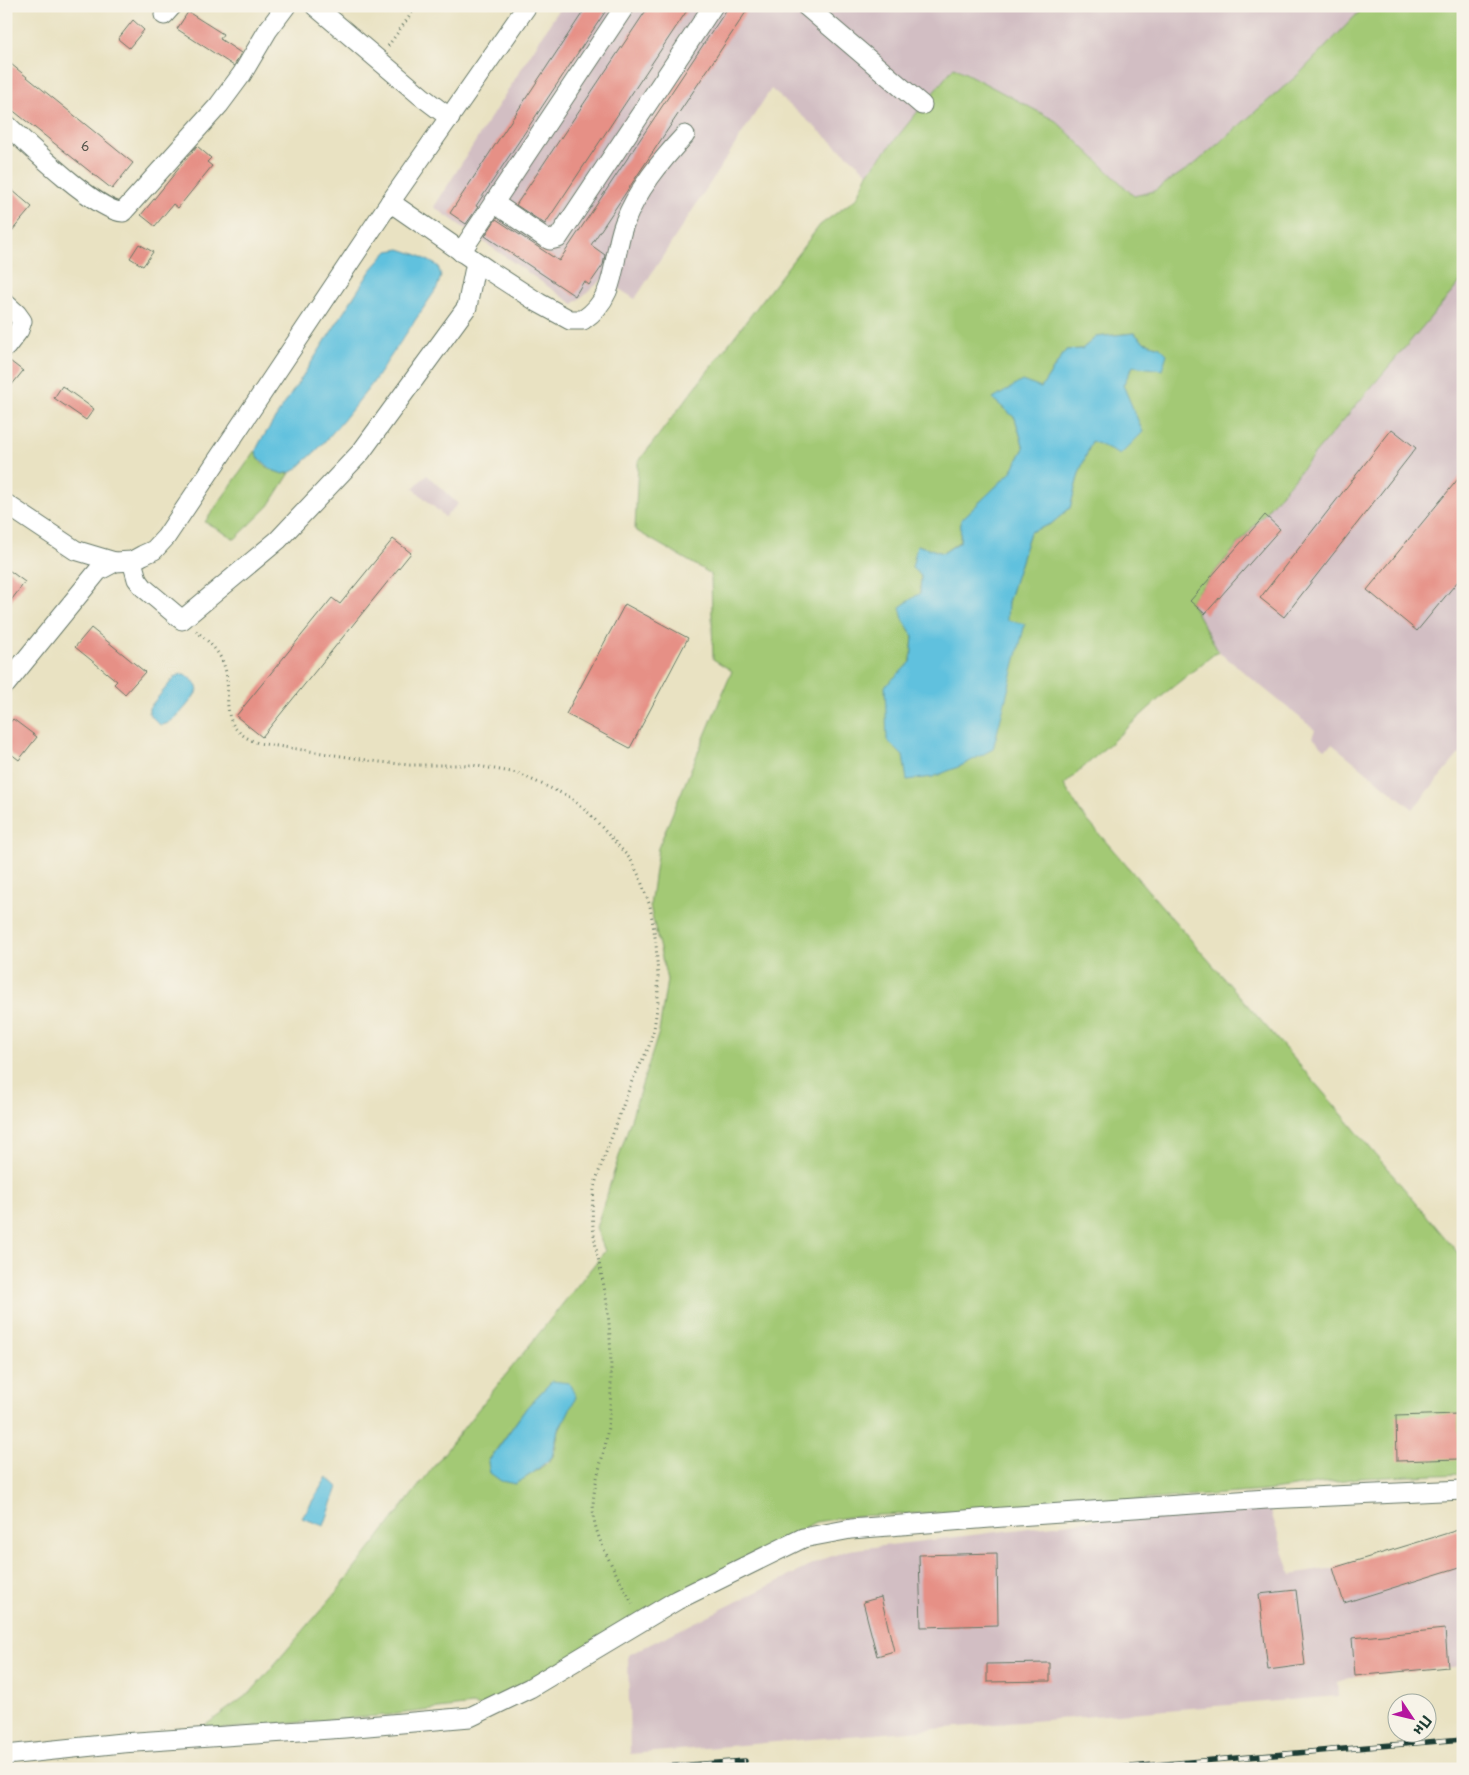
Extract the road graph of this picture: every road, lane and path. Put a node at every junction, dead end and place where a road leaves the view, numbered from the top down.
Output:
1 (286, 6) edge
2 (314, 6) edge
3 (417, 6) edge
4 (527, 6) edge
5 (625, 6) edge
6 (713, 6) edge
7 (806, 6) edge
8 (382, 63) junction
9 (922, 105) dead end
10 (450, 118) junction
11 (6, 124) edge
12 (684, 135) dead end
13 (390, 202) junction
14 (494, 203) junction
15 (469, 257) junction
16 (6, 304) edge
17 (6, 347) edge
18 (6, 504) edge
19 (123, 562) junction
20 (182, 620) junction
21 (6, 684) edge
22 (1462, 1490) edge
23 (641, 1622) junction
24 (6, 1755) edge

1 - 11 street
2 - 8 street
3 - 8 path
4 - 10 street
5 - 14 street
6 - 14 street
7 - 9 street
8 - 10 street
10 - 13 street
12 - 15 street
13 - 15 street
13 - 19 street
14 - 15 street
15 - 20 street
16 - 17 street
18 - 19 street
19 - 20 street
19 - 21 street
20 - 23 path
22 - 23 street
23 - 24 street

